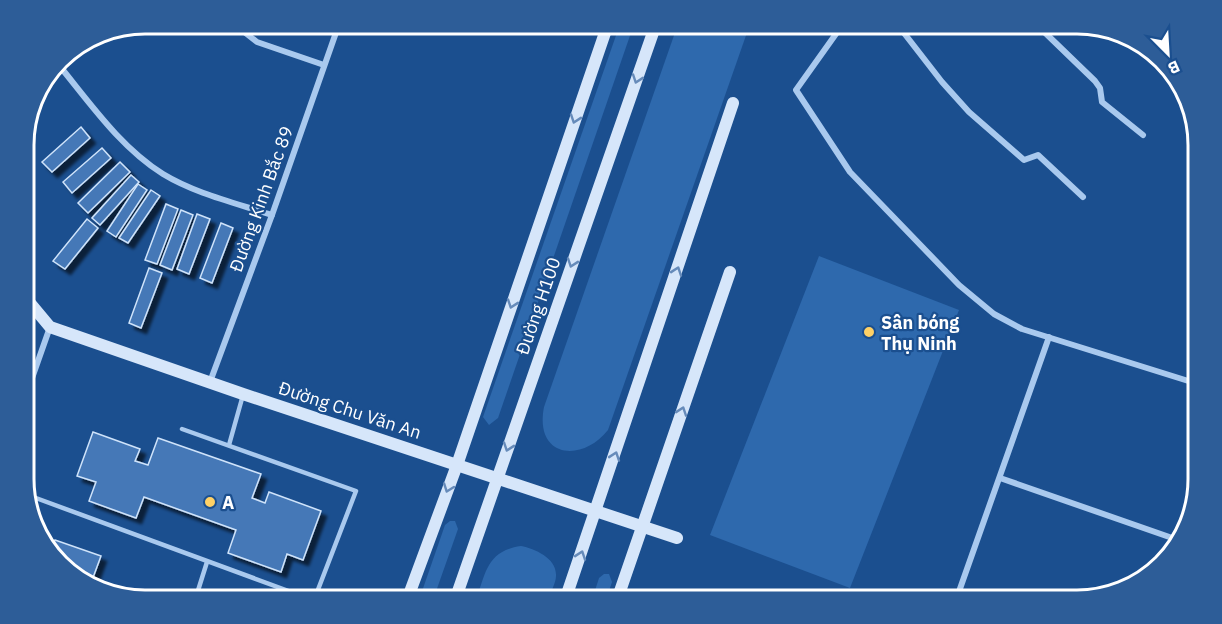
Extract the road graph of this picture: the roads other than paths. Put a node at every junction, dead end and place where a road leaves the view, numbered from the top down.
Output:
1 (247, 34) edge
2 (335, 34) edge
3 (605, 34) edge
4 (652, 34) edge
5 (836, 34) edge
6 (905, 34) edge
7 (1046, 34) edge
8 (324, 65) junction
9 (64, 71) edge
10 (733, 103) dead end
11 (1143, 135) dead end
12 (1083, 197) dead end
13 (272, 215) junction
14 (730, 272) dead end
15 (34, 308) edge
16 (50, 327) junction
17 (1049, 337) junction
18 (34, 372) edge
19 (1188, 381) edge
20 (210, 383) junction
21 (243, 394) junction
22 (182, 429) dead end
23 (229, 445) junction
24 (457, 465) junction
25 (497, 478) junction
26 (1000, 478) junction
27 (36, 498) edge
28 (596, 511) junction
29 (642, 526) junction
30 (1171, 537) edge
31 (677, 538) dead end
32 (207, 562) junction
33 (620, 589) edge
34 (960, 589) edge
35 (198, 590) edge
36 (285, 590) edge
37 (318, 590) edge
38 (411, 590) edge
39 (459, 590) edge
40 (570, 590) edge

1 - 8 street
2 - 8 street, Đường Kinh Bắc 89
3 -> 24 main road, Đường H100
4 -> 25 main road, Đường H100
5 - 17 street
6 - 12 street
7 - 11 street
8 - 13 street, Đường Kinh Bắc 89
9 - 13 street
28 -> 10 main road
13 - 20 street, Đường Kinh Bắc 89
29 -> 14 main road
15 - 16 main road
16 - 18 street
16 - 20 main road, Đường Chu Văn An
17 - 19 street
17 - 26 street
20 - 21 main road, Đường Chu Văn An
21 - 23 lane
21 - 24 main road, Đường Chu Văn An
22 - 23 lane
23 - 37 lane
24 - 25 main road, Đường Chu Văn An
24 -> 38 main road, Đường H100
25 - 28 main road, Đường Chu Văn An
25 - 39 main road, Đường H100
26 - 30 street
26 - 34 street
27 - 32 lane
28 - 29 main road, Đường Chu Văn An
40 -> 28 main road
29 - 31 main road, Đường Chu Văn An
29 - 33 main road
32 - 35 lane
32 - 36 lane

